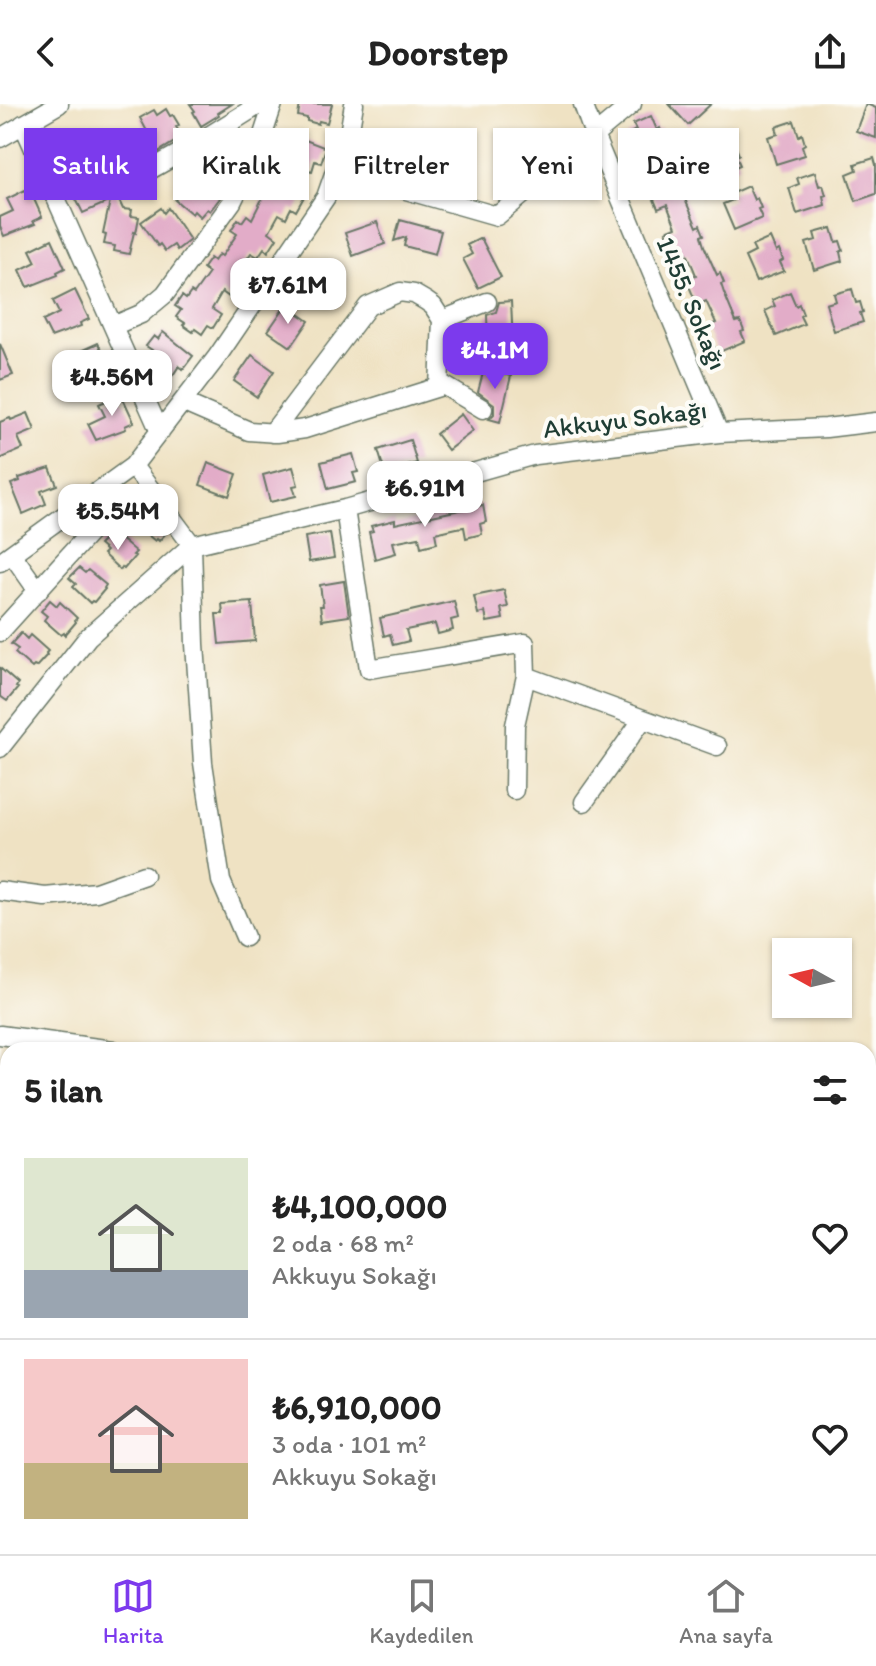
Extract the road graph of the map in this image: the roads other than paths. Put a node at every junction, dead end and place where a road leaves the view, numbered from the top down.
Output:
1 (59, 104) edge
2 (260, 104) edge
3 (273, 104) edge
4 (354, 104) edge
5 (583, 104) edge
6 (632, 104) edge
7 (23, 124) junction
8 (222, 128) edge
9 (265, 128) edge
10 (350, 128) edge
11 (592, 128) edge
12 (602, 128) edge
13 (0, 138) edge
14 (602, 154) edge
15 (325, 198) edge
16 (233, 200) edge
17 (441, 200) edge
18 (516, 200) edge
19 (487, 302) dead end
20 (442, 320) junction
21 (113, 326) junction
22 (440, 383) junction
23 (182, 402) junction
24 (483, 409) dead end
25 (876, 422) edge
26 (160, 432) junction
27 (272, 433) junction
28 (719, 433) junction
29 (133, 466) junction
30 (345, 509) junction
31 (114, 515) dead end
32 (192, 545) junction
33 (6, 558) edge
34 (38, 591) junction
35 (0, 632) edge
36 (526, 676) junction
37 (643, 719) junction
38 (717, 746) dead end
39 (0, 748) edge
40 (514, 790) dead end
41 (584, 802) dead end
42 (144, 875) dead end
43 (0, 891) edge
44 (245, 937) dead end
45 (0, 1035) edge
46 (53, 1042) edge

1 - 7 street
2 - 8 street
3 - 9 street
4 - 10 street
5 - 11 street, 1455. Sokağı
6 - 12 street
7 - 13 street
7 - 21 street
14 - 28 street, 1455. Sokağı
15 - 23 street
16 - 21 street
17 - 18 street
19 - 20 street
20 - 22 street
20 - 27 street
21 - 26 street
22 - 24 street
22 - 27 street
23 - 26 street
23 - 27 street
25 - 28 street, Akkuyu Sokağı
26 - 29 street
28 - 30 street, Akkuyu Sokağı
29 - 32 street
29 - 33 street
30 - 32 street, Akkuyu Sokağı
30 - 36 street
31 - 34 street
32 - 39 street, Akkuyu Sokağı
32 - 44 street
33 - 34 street
34 - 35 street
36 - 37 street
36 - 40 street
37 - 38 street
37 - 41 street
42 - 43 street
45 - 46 street

